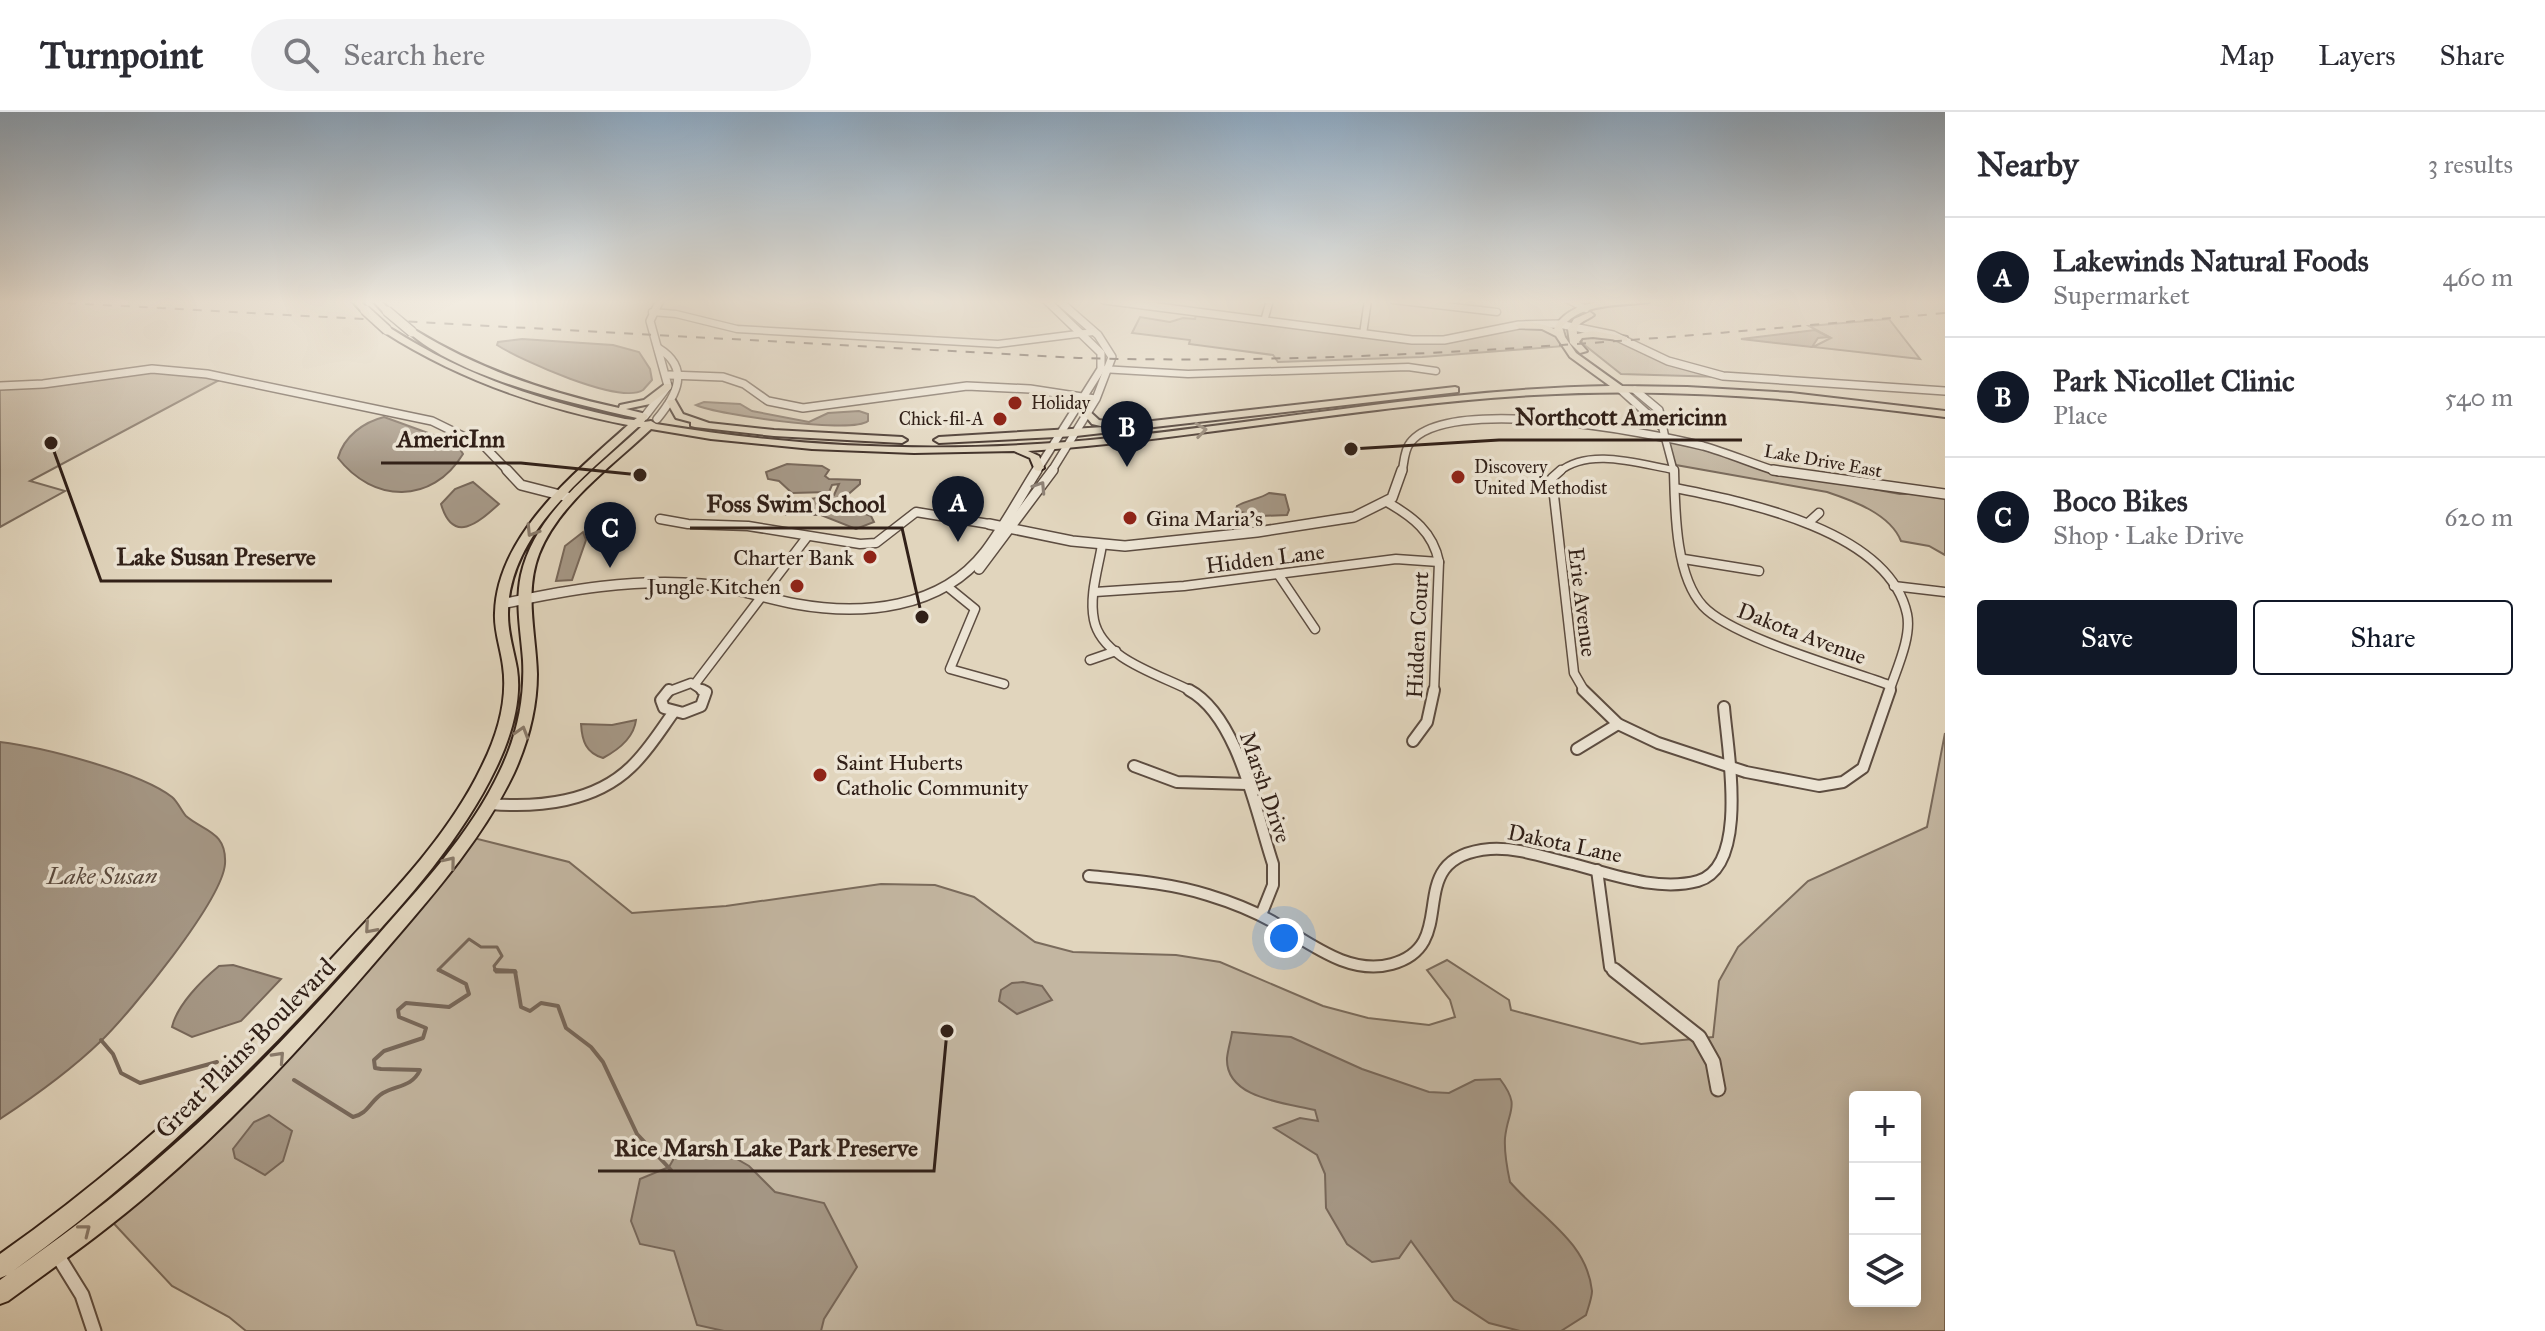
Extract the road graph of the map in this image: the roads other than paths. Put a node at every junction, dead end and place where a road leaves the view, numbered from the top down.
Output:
1 (433, 357) edge
2 (458, 357) edge
3 (661, 357) edge
4 (669, 357) edge
5 (1101, 357) edge
6 (1111, 357) edge
7 (1578, 357) edge
8 (1590, 357) edge
9 (1660, 357) edge
10 (1587, 364) junction
11 (1101, 369) junction
12 (1111, 370) junction
13 (1436, 371) dead end
14 (679, 374) junction
15 (669, 381) junction
16 (1610, 381) junction
17 (1622, 385) junction
18 (0, 386) edge
19 (1576, 386) junction
20 (1671, 390) junction
21 (1945, 391) edge
22 (1634, 394) junction
23 (1090, 398) junction
24 (672, 402) junction
25 (589, 404) junction
26 (1656, 406) junction
27 (1945, 406) edge
28 (1087, 412) junction
29 (580, 413) junction
30 (1945, 414) edge
31 (647, 421) junction
32 (1144, 425) junction
33 (1661, 426) junction
34 (732, 429) junction
35 (1076, 433) junction
36 (1062, 434) junction
37 (701, 435) junction
38 (1665, 438) junction
39 (1068, 445) junction
40 (1053, 446) junction
41 (986, 449) junction
42 (619, 454) junction
43 (600, 457) junction
44 (1039, 468) junction
45 (1674, 470) junction
46 (1675, 488) junction
47 (1945, 494) edge
48 (557, 495) junction
49 (572, 498) junction
50 (1387, 502) junction
51 (1819, 513) dead end
52 (660, 519) dead end
53 (1808, 523) junction
54 (989, 524) joint
55 (1006, 529) junction
56 (807, 537) junction
57 (1102, 545) junction
58 (1684, 559) junction
59 (1439, 562) junction
60 (1759, 571) dead end
61 (1278, 574) junction
62 (1894, 586) junction
63 (948, 587) junction
64 (1095, 592) junction
65 (1945, 592) edge
66 (762, 596) junction
67 (526, 598) junction
68 (502, 604) junction
69 (1710, 614) junction
70 (1698, 616) dead end
71 (1315, 629) dead end
72 (1116, 651) junction
73 (1090, 660) dead end
74 (695, 684) junction
75 (1004, 684) dead end
76 (1889, 685) junction
77 (1724, 707) dead end
78 (673, 713) junction
79 (1618, 724) junction
80 (1413, 741) dead end
81 (1577, 749) dead end
82 (1728, 765) junction
83 (1134, 766) dead end
84 (1247, 784) junction
85 (491, 804) junction
86 (1597, 870) junction
87 (1089, 876) dead end
88 (1261, 915) junction
89 (1718, 1089) dead end
90 (56, 1253) junction
91 (0, 1267) edge
92 (0, 1293) edge
93 (94, 1331) edge

1 - 29 main road, bridge
2 - 25 main road, bridge
3 - 15 street
4 - 14 street
5 - 11 street
6 - 12 street
7 - 10 main road
8 - 17 main road
9 - 21 street
10 - 16 main road
10 - 19 main road
11 - 12 street
11 - 23 street
12 - 13 street
12 - 23 street
14 - 15 street
14 - 23 street
14 - 24 street
15 - 25 main road
15 - 31 street
16 - 17 main road
16 - 19 main road
17 - 19 main road
17 - 22 main road
17 - 27 main road
18 - 48 street
19 - 22 main road
19 - 32 main road
39 -> 19 main road
20 - 22 main road
20 - 26 main road
20 - 30 main road
22 - 26 street
22 - 33 street, Dakota Avenue
23 - 28 street
23 - 36 street
24 - 31 street
24 - 34 main road
25 - 31 main road
26 - 33 street, Dakota Avenue
28 - 32 main road
28 - 35 street
29 - 31 main road
29 - 43 main road
31 - 34 main road
31 - 37 main road
31 - 42 main road, Great Plains Boulevard
31 - 43 main road, Great Plains Boulevard
32 - 35 main road
33 - 38 street, Dakota Avenue
34 - 36 main road
35 - 36 main road
35 - 39 street
36 - 40 street
37 - 41 main road
37 - 42 main road
38 - 45 street, Dakota Avenue
38 - 47 street, Lake Drive East
38 - 50 street, Lake Drive East
39 - 40 main road
55 -> 39 street
40 - 41 main road
40 - 44 street
41 - 44 main road
42 - 49 main road, Great Plains Boulevard
43 - 48 main road, Great Plains Boulevard
44 - 55 street
45 - 46 street, Dakota Avenue
45 - 79 street, Erie Avenue
46 - 53 street
46 - 58 street, Dakota Avenue
48 - 49 street
48 -> 68 main road, Great Plains Boulevard
49 - 67 main road, Great Plains Boulevard
50 - 57 street
50 - 59 street, Hidden Court
51 - 53 street
52 - 56 street
53 - 62 street
54 - 55 street
54 - 56 street
55 - 57 street
55 - 63 street
56 - 66 street
57 - 64 street, Marsh Drive
58 - 60 street
58 - 69 street, Dakota Avenue
59 - 61 street, Hidden Lane
59 - 80 street, Hidden Court
61 - 64 street, Hidden Lane
61 - 71 street
62 - 65 street
62 - 76 street, Erie Avenue
63 - 66 street
63 - 75 street
64 - 72 street, Marsh Drive
66 - 67 street
66 - 74 street
67 - 68 street
85 -> 67 main road, Great Plains Boulevard
68 -> 91 main road, Great Plains Boulevard
69 - 70 street
69 - 76 street, Dakota Avenue
72 - 73 street
72 - 84 street, Marsh Drive
74 - 78 street
74 - 78 street
76 - 82 street, Erie Avenue
77 - 82 street, Dakota Lane
78 - 85 street
79 - 81 street
79 - 82 street, Erie Avenue
82 - 86 street, Dakota Lane
83 - 84 street
84 - 88 street, Marsh Drive
90 -> 85 main road, Great Plains Boulevard
86 - 88 street, Dakota Lane
86 - 89 street
87 - 88 street, Dakota Lane
90 - 92 main road, Great Plains Boulevard
90 - 93 street

